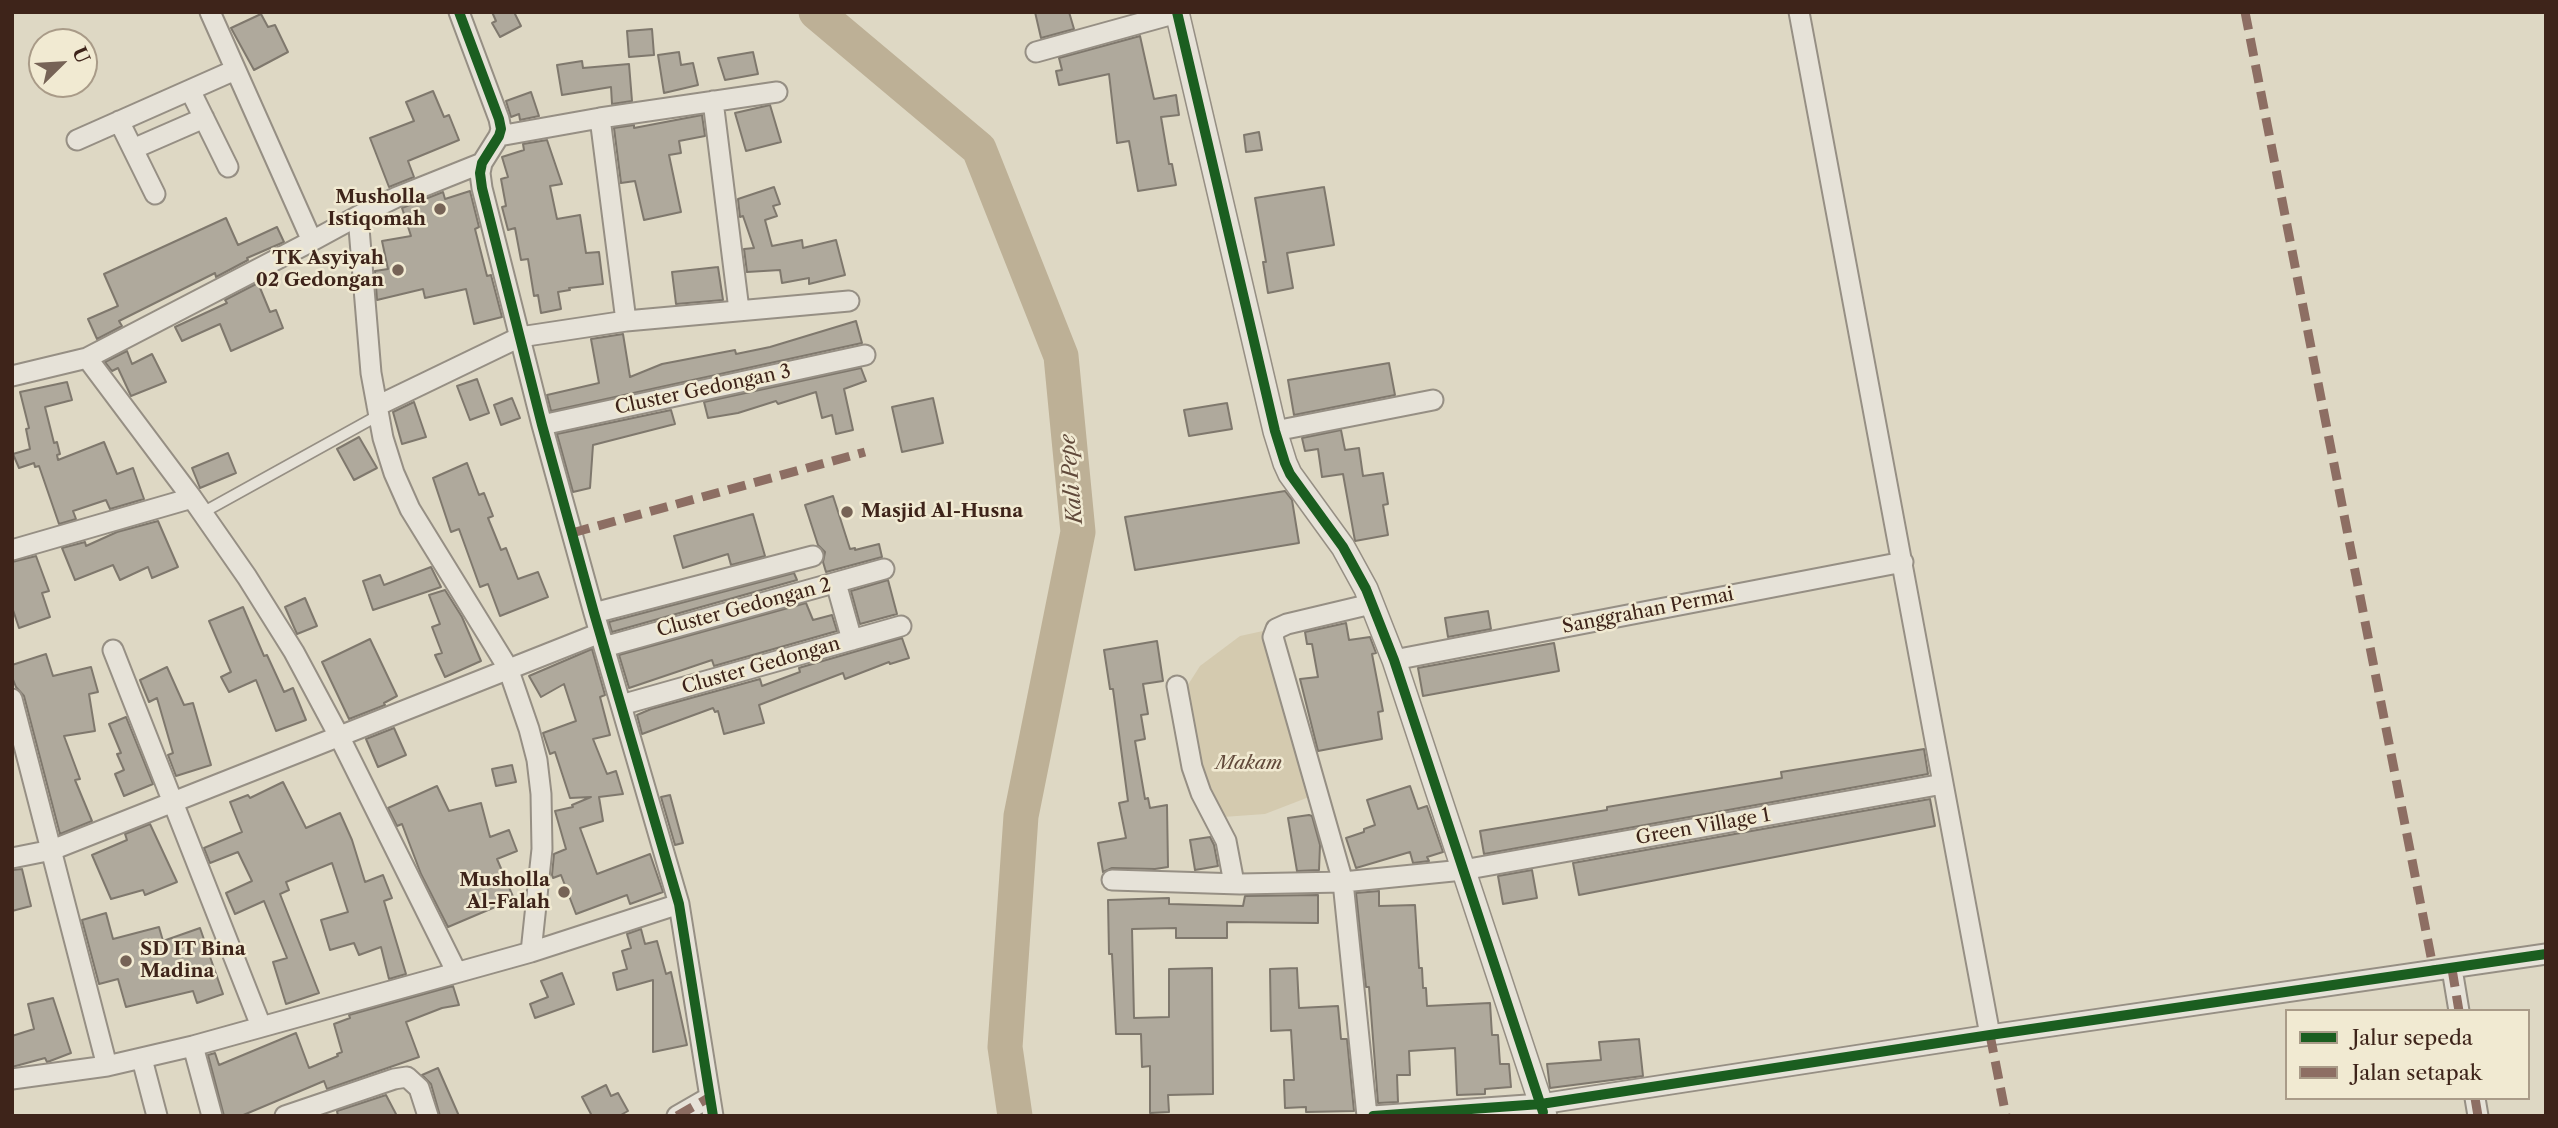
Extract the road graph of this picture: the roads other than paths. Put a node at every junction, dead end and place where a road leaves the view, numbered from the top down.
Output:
1 (210, 12) edge
2 (459, 12) edge
3 (1177, 12) edge
4 (1799, 12) edge
5 (1036, 51) dead end
6 (235, 70) junction
7 (190, 90) junction
8 (778, 92) dead end
9 (713, 101) junction
10 (204, 118) junction
11 (600, 118) junction
12 (119, 121) junction
13 (499, 136) junction
14 (77, 140) dead end
15 (133, 149) junction
16 (482, 163) junction
17 (228, 167) dead end
18 (155, 194) dead end
19 (358, 216) junction
20 (313, 241) junction
21 (849, 301) dead end
22 (740, 310) junction
23 (626, 321) junction
24 (520, 337) junction
25 (865, 355) dead end
26 (87, 358) junction
27 (12, 376) edge
28 (1433, 400) dead end
29 (378, 411) junction
30 (542, 425) junction
31 (1275, 432) junction
32 (197, 505) junction
33 (12, 550) edge
34 (813, 556) dead end
35 (1903, 562) junction
36 (884, 569) dead end
37 (836, 583) junction
38 (1371, 604) junction
39 (594, 613) junction
40 (901, 626) dead end
41 (602, 640) junction
42 (852, 640) junction
43 (113, 650) dead end
44 (1394, 660) junction
45 (508, 668) junction
46 (1177, 686) dead end
47 (12, 699) edge
48 (621, 705) junction
49 (340, 736) junction
50 (1943, 784) junction
51 (172, 801) junction
52 (52, 850) junction
53 (12, 858) edge
54 (1463, 870) junction
55 (1112, 880) dead end
56 (1343, 882) junction
57 (1234, 883) junction
58 (679, 904) junction
59 (531, 951) junction
60 (2546, 954) edge
61 (2452, 969) junction
62 (456, 971) junction
63 (2459, 1009) edge
64 (261, 1026) junction
65 (1990, 1035) junction
66 (193, 1046) junction
67 (142, 1059) junction
68 (107, 1066) junction
69 (12, 1079) edge
70 (711, 1107) edge
71 (329, 1109) edge
72 (1543, 1110) edge
73 (157, 1116) edge
74 (212, 1116) edge
75 (285, 1116) edge
76 (428, 1116) edge
77 (677, 1116) edge
78 (1367, 1116) edge
79 (1373, 1116) edge

1 - 6 street
2 - 13 street
3 - 5 street
3 - 31 street
4 - 35 street
6 - 7 street
6 - 20 street
7 - 10 street
7 - 12 street
8 - 9 street
9 - 11 street
9 - 22 street
10 - 15 street
10 - 17 street
11 - 13 street
11 - 23 street
12 - 14 street
12 - 15 street
13 - 16 street
15 - 18 street
16 - 19 street
16 - 24 street
19 - 20 street
19 - 29 street
20 - 26 street
21 - 22 street
22 - 23 street
23 - 24 street
24 - 29 street
24 - 30 street
25 - 30 street, Cluster Gedongan 3
26 - 27 street
26 - 32 street
28 - 31 street
29 - 32 lane
29 - 45 street
30 - 39 street
31 - 38 street
32 - 33 street
32 - 49 street
34 - 39 street
35 - 44 street, Sanggrahan Permai
35 - 50 street
36 - 37 street, Cluster Gedongan 2
37 - 41 street, Cluster Gedongan 2
37 - 42 street
38 - 44 street
38 - 56 street
39 - 41 street
40 - 42 street, Cluster Gedongan
41 - 45 street, Cluster Gedongan 2
41 - 48 street
42 - 48 street, Cluster Gedongan
43 - 51 street
44 - 54 street
45 - 49 street, Cluster Gedongan 2
45 - 59 street
46 - 57 street
47 - 52 street
48 - 58 street
49 - 51 street, Cluster Gedongan 2
49 - 62 street
50 - 54 street, Green Village 1
50 - 65 street
51 - 52 street, Cluster Gedongan 2
51 - 64 street
52 - 53 street, Cluster Gedongan 2
52 - 68 street
54 - 56 street, Green Village 1
54 - 72 street
55 - 57 street, Green Village 1
56 - 57 street, Green Village 1
56 - 78 street
58 - 59 street
58 - 70 street
59 - 62 street
60 - 61 street
61 - 63 street
61 - 65 street
62 - 64 street
64 - 66 street
65 - 72 street
66 - 67 street
66 - 74 street
67 - 68 street
67 - 73 street
68 - 69 street
70 - 77 street
71 - 75 street
71 - 76 street
72 - 79 street

